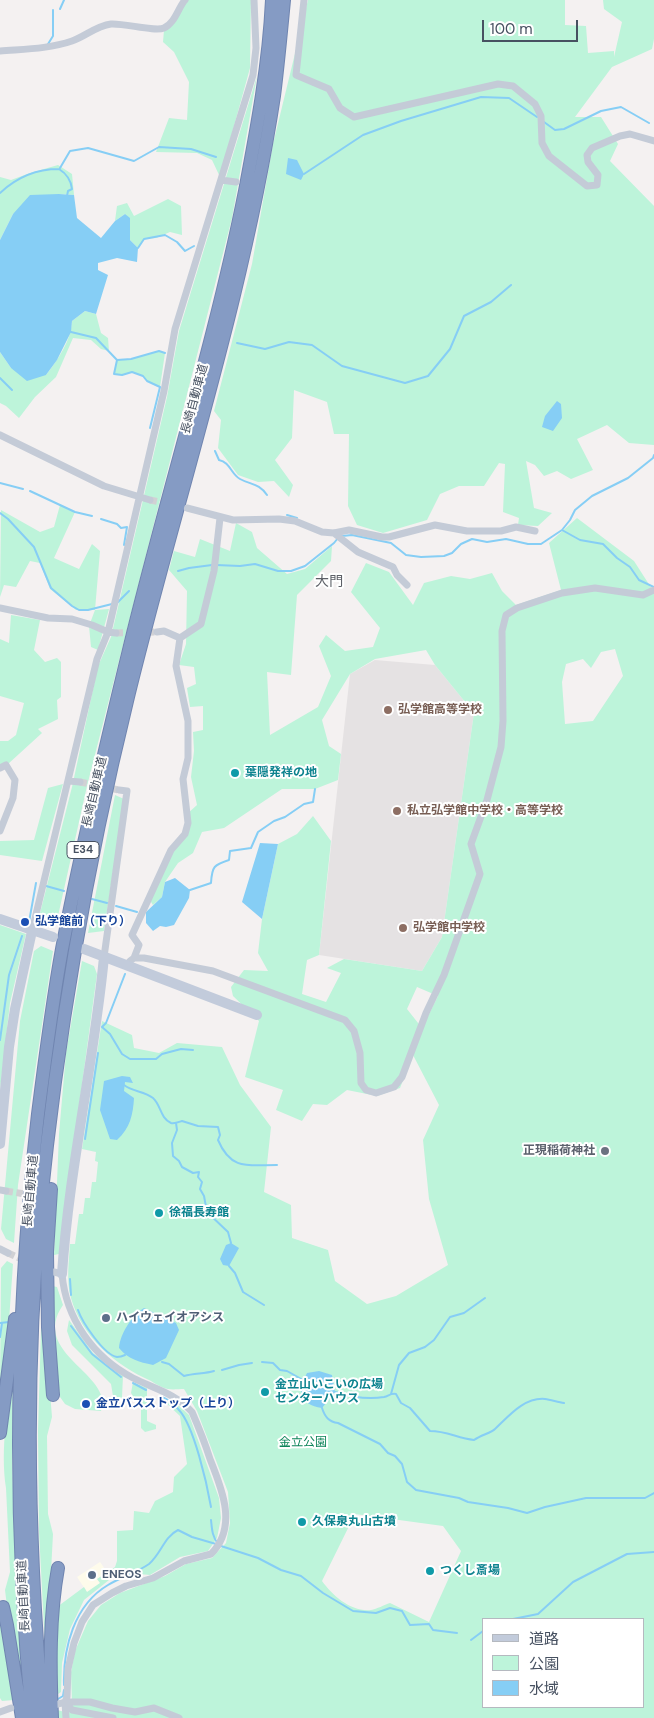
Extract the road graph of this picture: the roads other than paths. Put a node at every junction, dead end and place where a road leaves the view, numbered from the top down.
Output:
1 (185, 0) edge
2 (254, 0) edge
3 (272, 0) edge
4 (284, 0) edge
5 (304, 0) edge
6 (0, 52) edge
7 (654, 141) edge
8 (221, 180) junction
9 (236, 182) dead end
10 (0, 435) edge
11 (138, 497) junction
12 (150, 500) tunnel mouth
13 (187, 508) dead end
14 (220, 518) junction
15 (535, 531) dead end
16 (336, 534) junction
17 (407, 585) dead end
18 (654, 590) edge
19 (0, 608) edge
20 (157, 632) tunnel mouth
21 (112, 633) junction
22 (180, 638) junction
23 (0, 768) edge
24 (69, 781) junction
25 (80, 782) tunnel mouth
26 (119, 790) dead end
27 (0, 831) edge
28 (0, 919) edge
29 (32, 931) junction
30 (53, 937) dead end
31 (84, 949) dead end
32 (104, 957) junction
33 (130, 961) junction
34 (257, 1015) dead end
35 (57, 1067) junction
36 (0, 1144) edge
37 (29, 1211) junction
38 (0, 1249) edge
39 (8, 1253) tunnel mouth
40 (58, 1273) joint
41 (53, 1395) dead end
42 (0, 1433) edge
43 (58, 1568) dead end
44 (3, 1607) dead end
45 (65, 1702) junction
46 (56, 1705) dead end
47 (12, 1708) dead end
48 (0, 1712) edge
49 (22, 1718) edge
50 (32, 1718) edge
51 (44, 1718) edge
52 (52, 1718) edge
53 (66, 1718) edge
54 (113, 1718) edge
55 (179, 1718) edge

1 - 6 street
2 - 8 street
3 - 37 highway, 長崎自動車道 / E34
4 - 35 highway, 長崎自動車道 / E34
5 - 7 street
8 - 9 street
8 - 11 street
10 - 11 street
11 - 12 street
11 - 21 street
13 - 14 street
14 - 16 street
14 - 22 street
15 - 16 street
16 - 17 street
18 - 33 street
19 - 21 street
20 - 22 street
21 - 24 street
22 - 33 street
23 - 27 street
24 - 25 street
24 - 29 street
26 - 32 street
28 - 29 street
29 - 30 street
29 - 36 street
31 - 32 street
32 - 33 street
32 - 40 street
33 - 34 street
35 - 41 highway
35 - 51 highway, 長崎自動車道 / E34
37 - 42 highway
37 - 50 highway, 長崎自動車道 / E34
38 - 39 street
40 - 45 street
43 - 52 highway
44 - 49 highway
45 - 46 street
45 - 53 street
45 - 54 street
45 - 55 street
47 - 48 street

